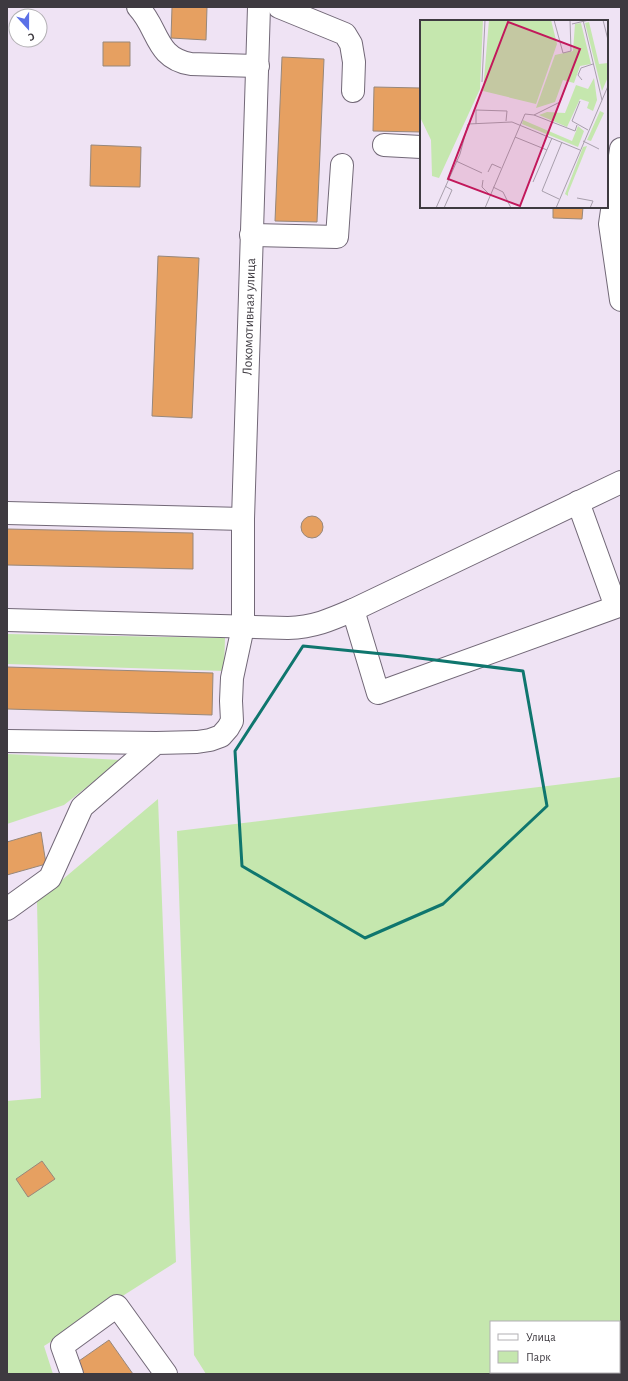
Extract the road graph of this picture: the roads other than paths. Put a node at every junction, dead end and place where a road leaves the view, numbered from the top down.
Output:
1 (138, 7) edge
2 (259, 7) edge
3 (279, 7) edge
4 (258, 66) junction
5 (353, 91) dead end
6 (384, 145) dead end
7 (420, 147) edge
8 (616, 155) edge
9 (342, 165) dead end
10 (251, 235) junction
11 (621, 300) edge
12 (621, 482) edge
13 (578, 502) junction
14 (7, 513) edge
15 (243, 519) junction
16 (353, 610) junction
17 (7, 620) edge
18 (243, 627) junction
19 (7, 741) edge
20 (156, 743) junction
21 (7, 909) edge
22 (72, 1374) edge
23 (166, 1374) edge

1 - 4 street
2 - 4 street, Локомотивная улица
3 - 5 street
4 - 10 street, Локомотивная улица
6 - 7 street
8 - 11 street
9 - 10 street
10 - 15 street, Локомотивная улица
12 - 13 street
13 - 16 street
13 - 16 street
14 - 15 street
15 - 18 street, Локомотивная улица
16 - 18 street
17 - 18 street
18 - 20 street, Локомотивная улица
19 - 20 street, Локомотивная улица
20 - 21 street
22 - 23 street

